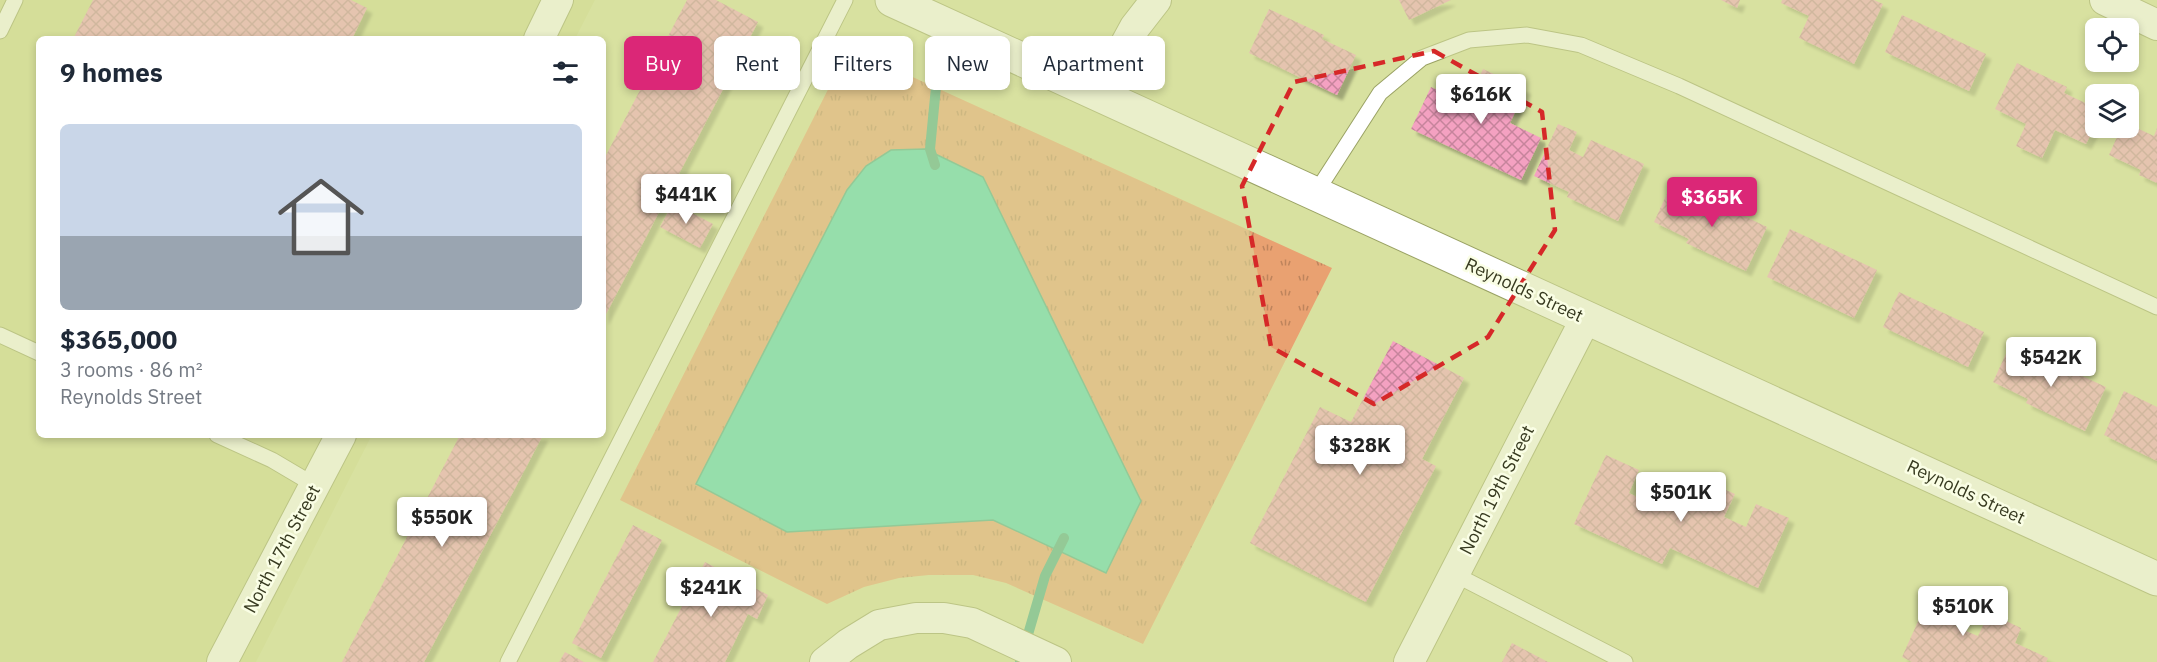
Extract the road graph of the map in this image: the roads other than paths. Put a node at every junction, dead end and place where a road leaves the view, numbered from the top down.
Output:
1 (15, 0) edge
2 (558, 0) edge
3 (844, 0) edge
4 (891, 0) edge
5 (1155, 0) edge
6 (2105, 0) edge
7 (2157, 25) edge
8 (0, 31) edge
9 (540, 36) edge
10 (1098, 95) junction
11 (1315, 194) junction
12 (2157, 307) edge
13 (1586, 318) junction
14 (0, 335) edge
15 (36, 352) edge
16 (224, 438) edge
17 (340, 438) edge
18 (316, 486) junction
19 (1454, 574) junction
20 (2157, 579) edge
21 (222, 662) edge
22 (508, 662) edge
23 (825, 662) edge
24 (1056, 662) edge
25 (1409, 662) edge
26 (1625, 662) edge

1 - 8 lane
2 - 9 street
3 - 22 lane
4 - 10 main road, Reynolds Street
5 - 10 street
6 - 7 street
10 - 11 main road, Reynolds Street
11 - 12 lane
11 - 13 main road, Reynolds Street
13 - 19 street, North 19th Street
13 - 20 main road, Reynolds Street
14 - 15 lane
16 - 18 lane
17 - 18 street, North 17th Street
18 - 21 street, North 17th Street
19 - 25 street, North 19th Street
19 - 26 lane
23 - 24 street

